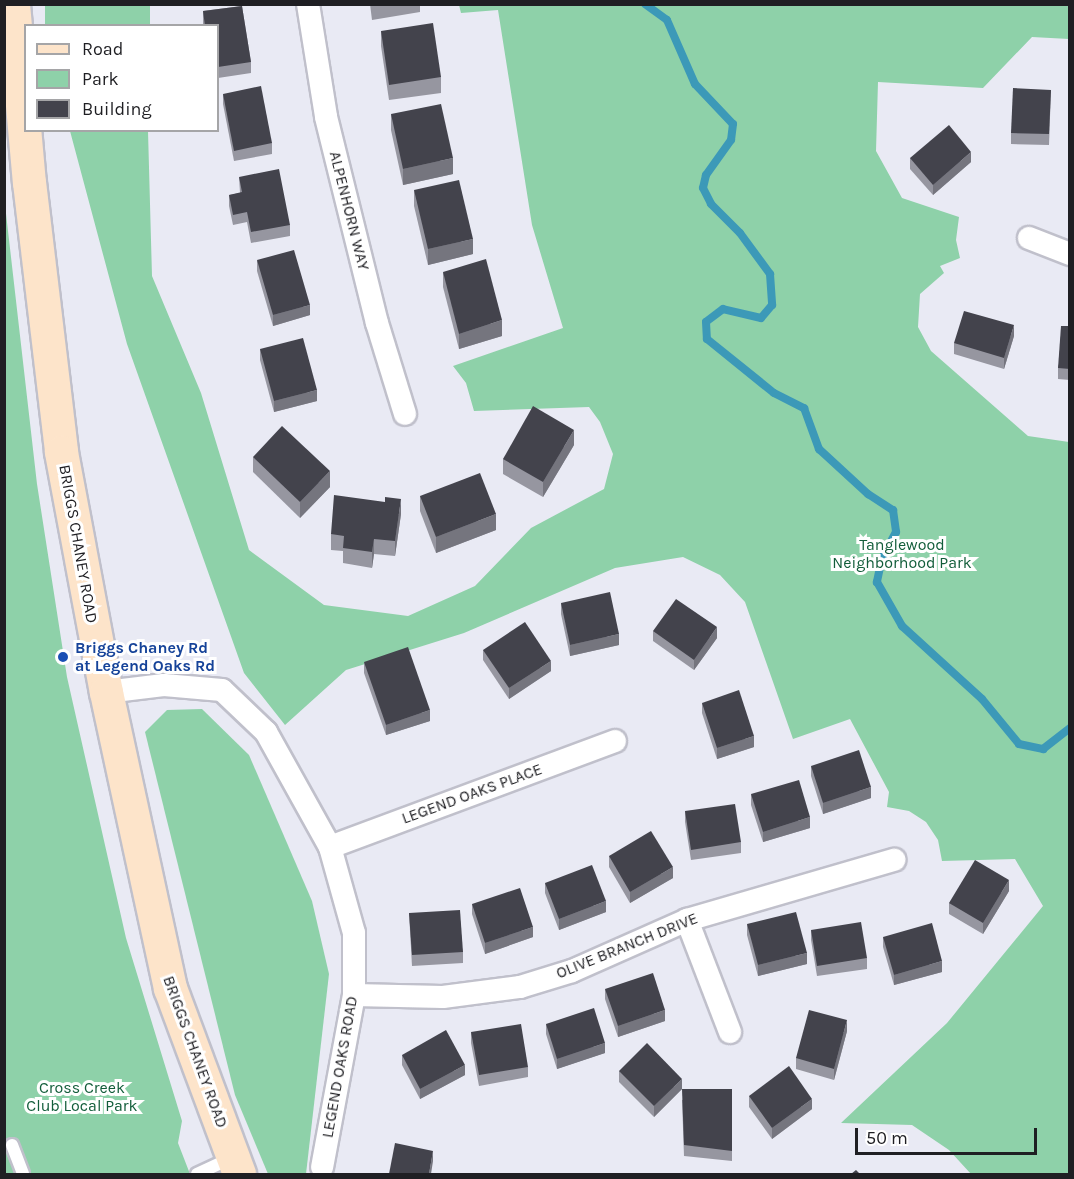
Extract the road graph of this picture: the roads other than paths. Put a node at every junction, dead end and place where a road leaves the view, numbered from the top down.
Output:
1 (14, 4) edge
2 (308, 4) edge
3 (24, 123) edge
4 (25, 132) edge
5 (1029, 238) dead end
6 (1070, 254) edge
7 (405, 414) dead end
8 (106, 692) junction
9 (615, 741) dead end
10 (330, 847) junction
11 (894, 860) dead end
12 (687, 920) junction
13 (354, 995) junction
14 (730, 1032) dead end
15 (12, 1145) dead end
16 (236, 1166) edge
17 (322, 1167) dead end
18 (22, 1174) edge
19 (198, 1174) edge

1 - 3 main road, BRIGGS CHANEY ROAD
2 - 7 street, ALPENHORN WAY
4 - 8 main road, BRIGGS CHANEY ROAD
5 - 6 street
8 - 10 street, LEGEND OAKS ROAD
8 - 16 main road, BRIGGS CHANEY ROAD
9 - 10 street, LEGEND OAKS PLACE
10 - 13 street, LEGEND OAKS ROAD
11 - 12 street, OLIVE BRANCH DRIVE
12 - 13 street, OLIVE BRANCH DRIVE
12 - 14 street
13 - 17 street, LEGEND OAKS ROAD
15 - 18 lane
16 - 19 lane

